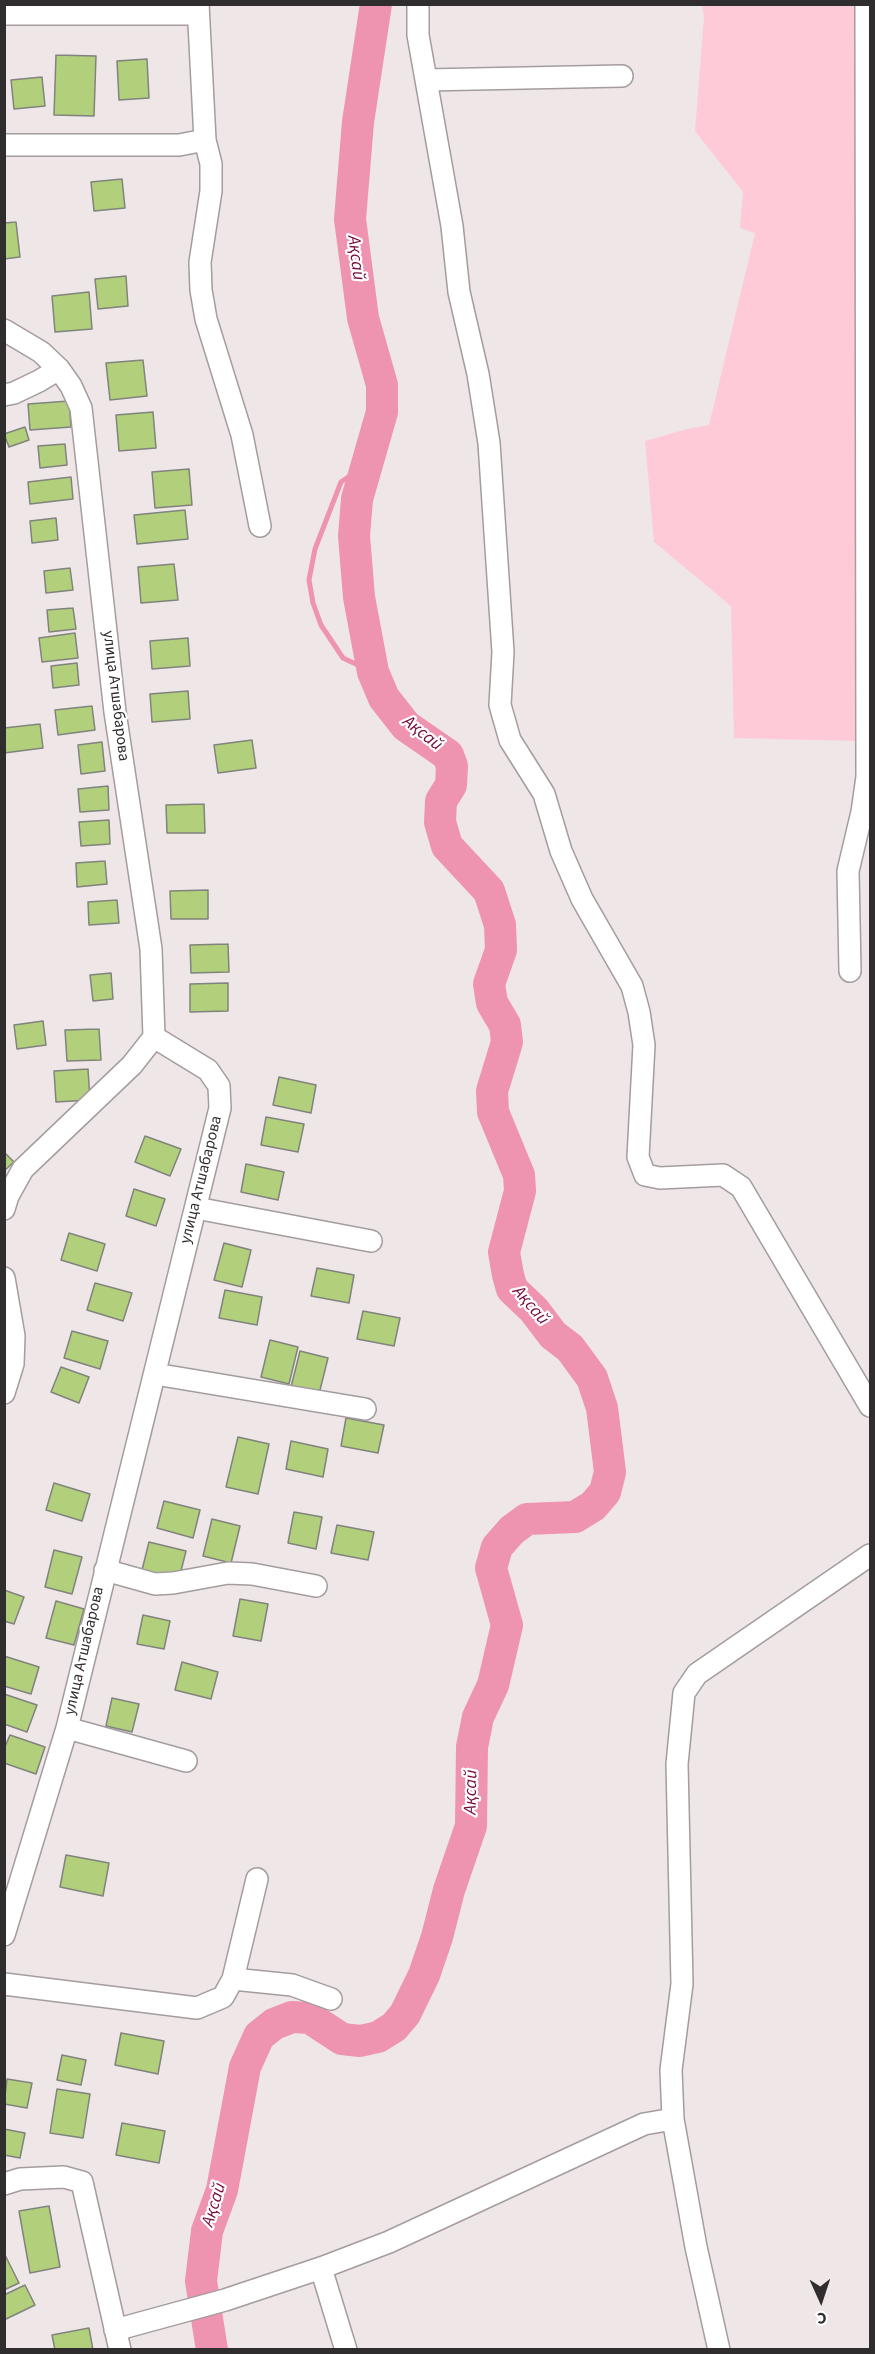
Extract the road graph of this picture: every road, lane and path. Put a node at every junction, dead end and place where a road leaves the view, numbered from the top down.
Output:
1 (417, 4) edge
2 (866, 4) edge
3 (198, 9) edge
4 (4, 14) edge
5 (622, 76) dead end
6 (426, 80) junction
7 (205, 140) junction
8 (4, 145) edge
9 (4, 330) edge
10 (59, 369) junction
11 (4, 395) edge
12 (260, 526) dead end
13 (869, 722) edge
14 (850, 970) dead end
15 (154, 1037) junction
16 (196, 1208) junction
17 (4, 1209) edge
18 (371, 1241) dead end
19 (4, 1278) edge
20 (155, 1374) junction
21 (4, 1393) edge
22 (870, 1406) edge
23 (365, 1409) dead end
24 (870, 1555) edge
25 (105, 1570) junction
26 (316, 1586) dead end
27 (67, 1728) junction
28 (186, 1761) dead end
29 (257, 1879) dead end
30 (4, 1935) edge
31 (233, 1979) junction
32 (4, 1984) edge
33 (331, 1999) dead end
34 (673, 2119) junction
35 (4, 2184) edge
36 (321, 2268) junction
37 (117, 2339) edge
38 (346, 2349) edge
39 (719, 2349) edge

1 - 6 street
2 - 13 street
3 - 4 street
3 - 7 street
5 - 6 street
6 - 22 street
7 - 8 street
7 - 12 street
9 - 10 street, улица Атшабарова
10 - 11 street
10 - 15 street, улица Атшабарова
13 - 14 street
15 - 16 street, улица Атшабарова
15 - 17 street
16 - 18 street
16 - 20 street, улица Атшабарова
19 - 21 street
20 - 23 street
20 - 25 street, улица Атшабарова
24 - 34 street
25 - 26 street
25 - 27 street, улица Атшабарова
27 - 28 street
27 - 30 street, улица Атшабарова
29 - 31 street
31 - 32 street
31 - 33 street
34 - 36 street
34 - 39 street
35 - 37 street
36 - 37 street
36 - 38 street

